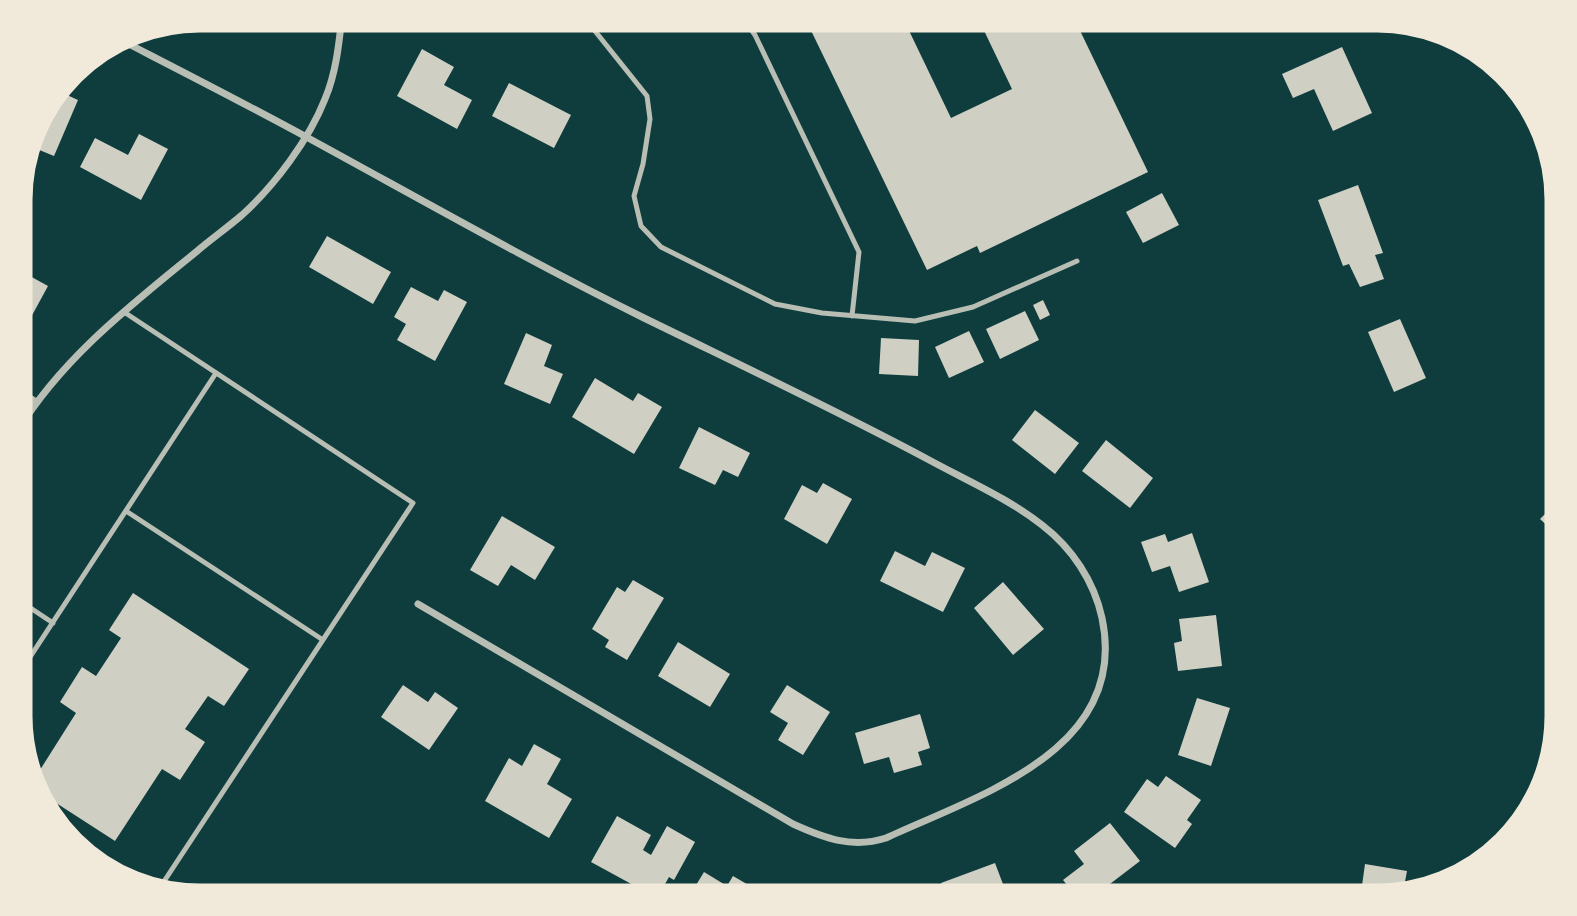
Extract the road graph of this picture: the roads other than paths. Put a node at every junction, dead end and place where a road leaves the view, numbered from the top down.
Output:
1 (340, 28) edge
2 (593, 28) edge
3 (750, 28) edge
4 (129, 44) edge
5 (306, 136) junction
6 (1077, 261) dead end
7 (124, 312) junction
8 (852, 316) junction
9 (216, 373) junction
10 (28, 397) edge
11 (36, 402) junction
12 (28, 415) edge
13 (126, 511) junction
14 (418, 604) dead end
15 (28, 606) edge
16 (53, 623) junction
17 (323, 640) junction
18 (28, 660) edge
19 (163, 884) edge

1 - 5 street
2 - 8 lane
3 - 8 lane
4 - 5 street
5 - 7 street
5 - 14 street
6 - 8 lane
7 - 9 lane
7 - 11 street
9 - 13 lane
9 - 17 lane
10 - 11 street
11 - 12 street
13 - 16 lane
13 - 17 lane
15 - 16 lane
16 - 18 lane
17 - 19 lane

